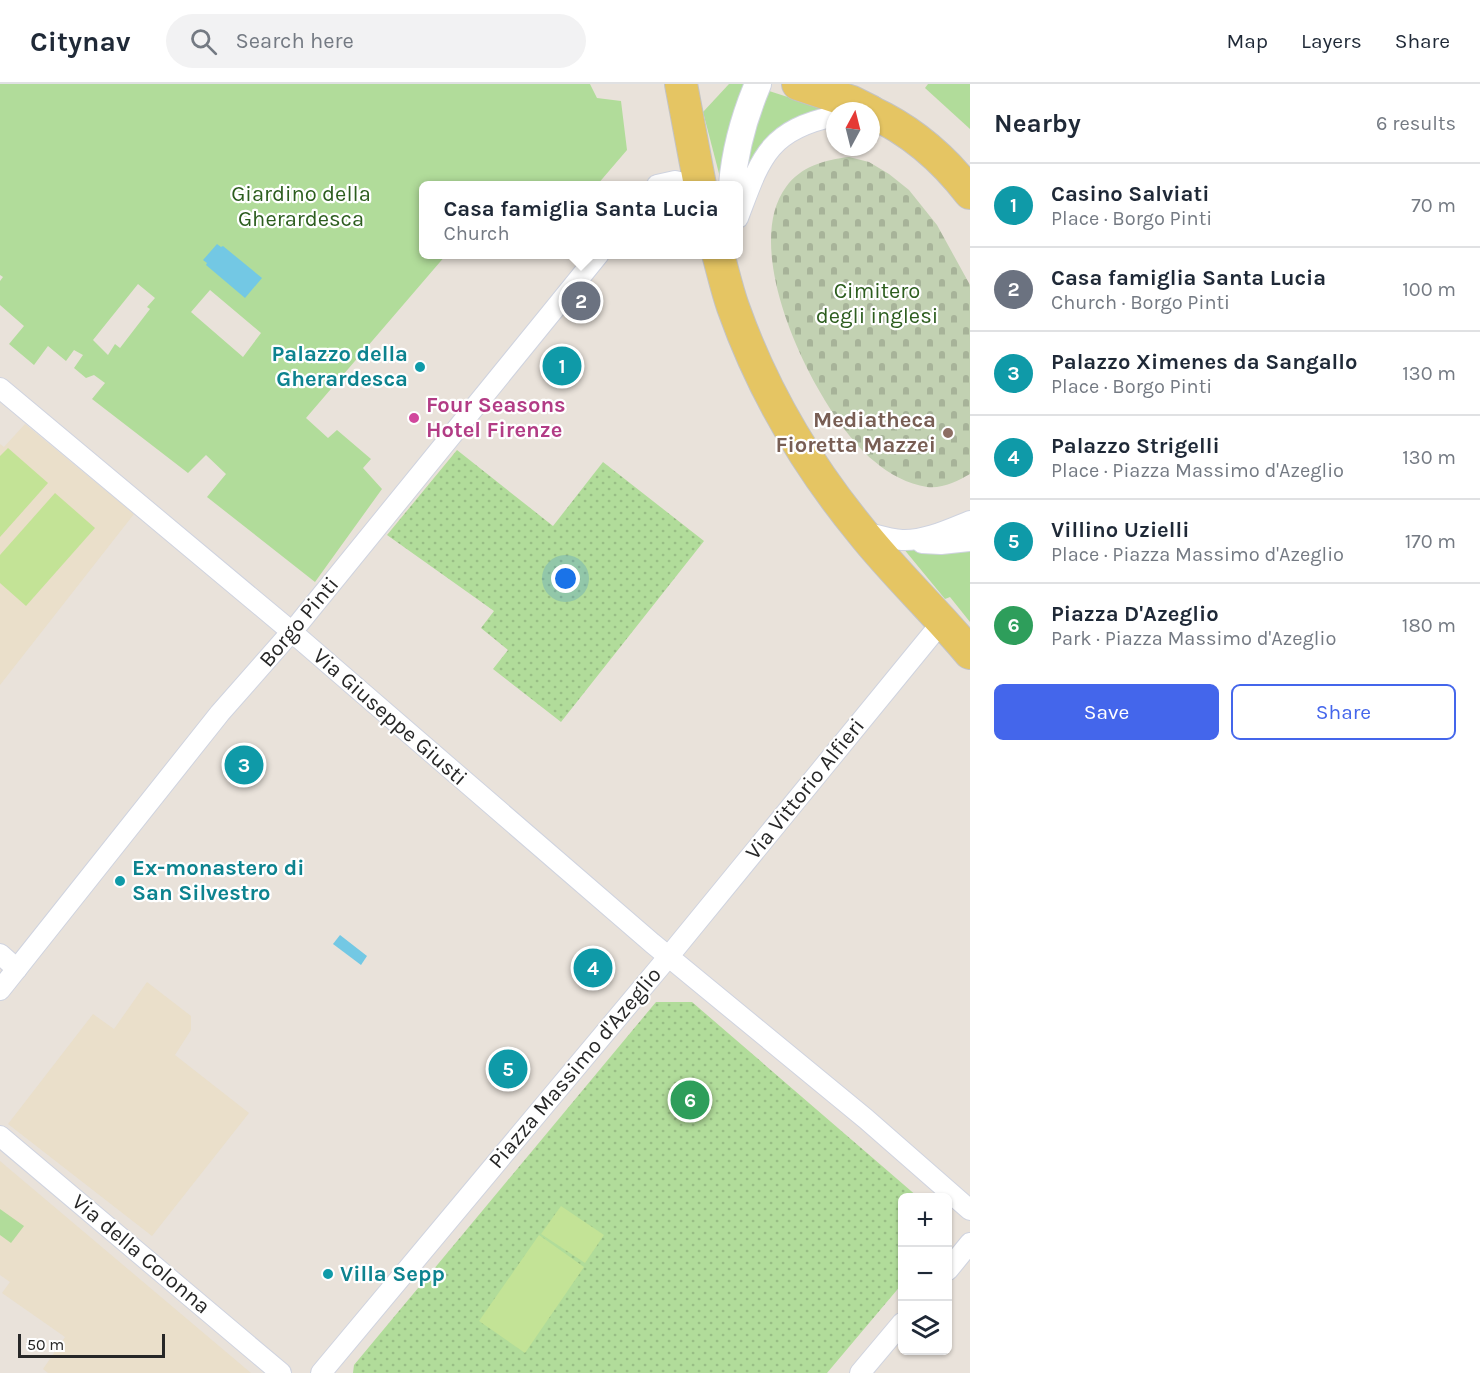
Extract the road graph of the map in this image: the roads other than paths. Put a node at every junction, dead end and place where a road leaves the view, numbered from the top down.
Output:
1 (681, 84) edge
2 (758, 84) edge
3 (798, 84) edge
4 (852, 102) edge
5 (880, 117) edge
6 (826, 119) edge
7 (699, 181) edge
8 (733, 181) edge
9 (970, 193) edge
10 (743, 206) edge
11 (596, 259) edge
12 (719, 259) edge
13 (731, 259) edge
14 (732, 304) junction
15 (0, 388) edge
16 (970, 521) edge
17 (861, 531) junction
18 (902, 540) junction
19 (970, 541) edge
20 (942, 622) junction
21 (292, 632) junction
22 (970, 653) edge
23 (0, 954) edge
24 (669, 956) junction
25 (17, 969) junction
26 (0, 990) edge
27 (0, 1136) edge
28 (970, 1210) edge
29 (970, 1243) edge
30 (952, 1265) edge
31 (898, 1329) edge
32 (281, 1373) edge
33 (321, 1373) edge
34 (860, 1373) edge

1 - 7 main road
2 - 8 street
3 - 4 main road
5 - 9 main road
6 - 10 street
11 - 21 street, Borgo Pinti
12 - 14 main road
13 - 14 street
14 - 17 main road
15 - 21 street, Via Giuseppe Giusti
16 - 18 street
17 - 18 street
17 - 20 main road
18 - 19 street
20 - 22 main road
20 - 24 street, Via Vittorio Alfieri
21 - 24 street, Via Giuseppe Giusti
21 - 25 street, Borgo Pinti
23 - 25 street
24 - 28 street, Piazza Massimo d'Azeglio
24 - 33 street, Piazza Massimo d'Azeglio
25 - 26 street, Borgo Pinti
27 - 32 street, Via della Colonna
29 - 30 street
31 - 34 street

